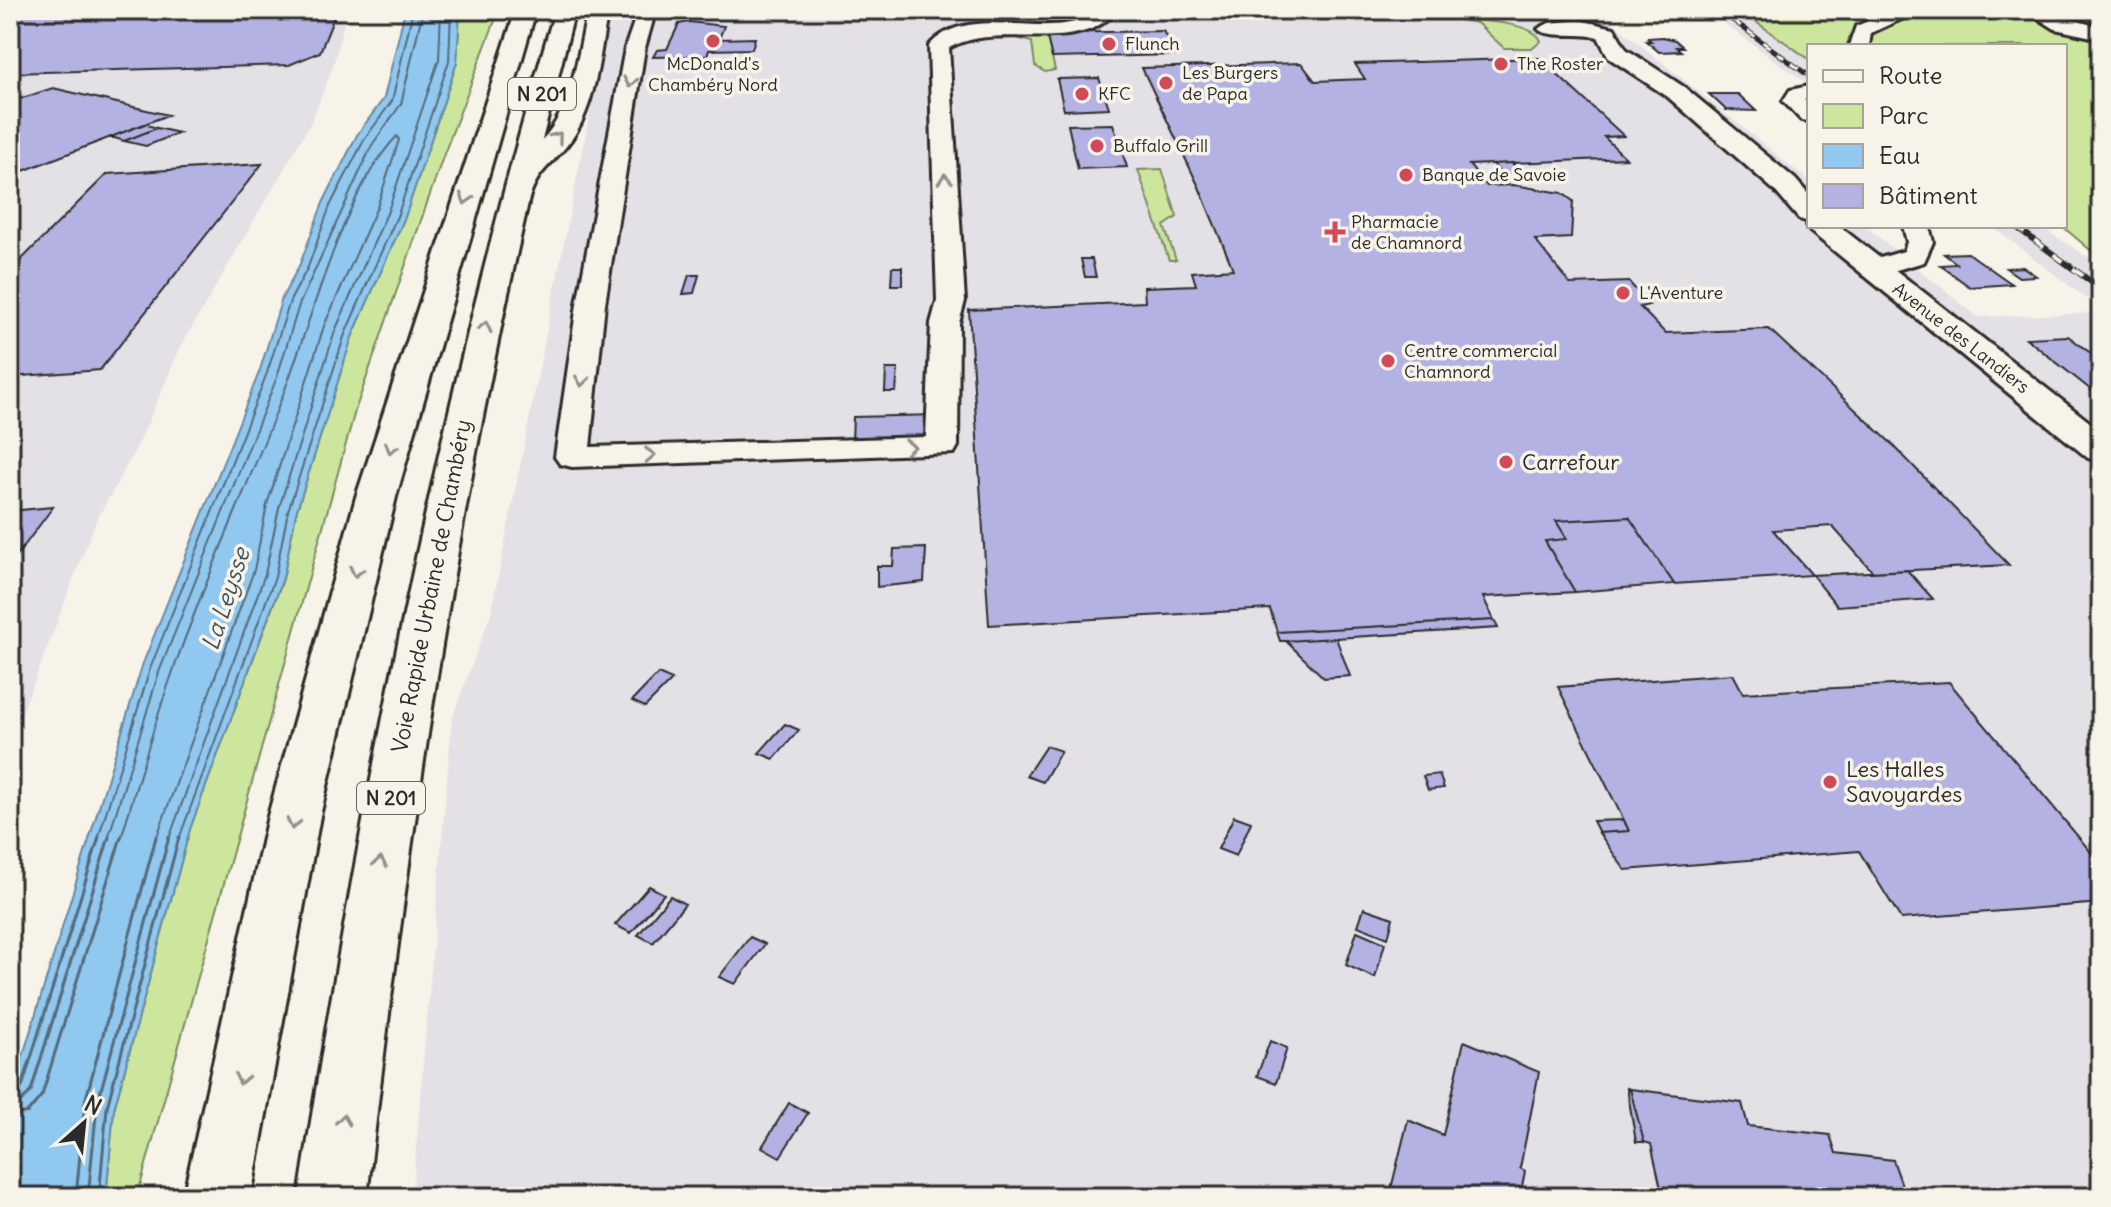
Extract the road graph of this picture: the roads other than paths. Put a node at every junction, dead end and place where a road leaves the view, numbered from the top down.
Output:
1 (526, 10) edge
2 (565, 10) edge
3 (652, 10) edge
4 (1108, 10) edge
5 (1568, 10) edge
6 (1912, 10) edge
7 (2034, 10) edge
8 (605, 16) edge
9 (944, 17) dead end
10 (982, 24) dead end
11 (1590, 28) junction
12 (1549, 29) junction
13 (2101, 33) edge
14 (1609, 43) junction
15 (1859, 44) edge
16 (1574, 45) junction
17 (1644, 71) junction
18 (1807, 92) edge
19 (1807, 113) edge
20 (520, 178) junction
21 (1807, 211) edge
22 (1823, 228) edge
23 (1916, 228) edge
24 (1872, 269) junction
25 (2101, 450) edge
26 (217, 1197) edge
27 (333, 1197) edge

1 -> 26 main road, N 201
2 - 20 main road, N 201
3 -> 4 street
5 - 11 main road
5 - 12 main road
6 - 15 street
7 - 13 street
20 -> 8 main road
9 - 10 street
11 - 12 main road
11 - 14 main road
12 - 16 main road
14 - 16 main road
14 - 17 main road
16 - 17 main road
17 - 21 main road
18 - 19 street
27 -> 20 main road, Voie Rapide Urbaine de Chambéry / N 201
22 - 24 main road, Avenue des Landiers
23 - 24 street
24 - 25 main road, Avenue des Landiers

